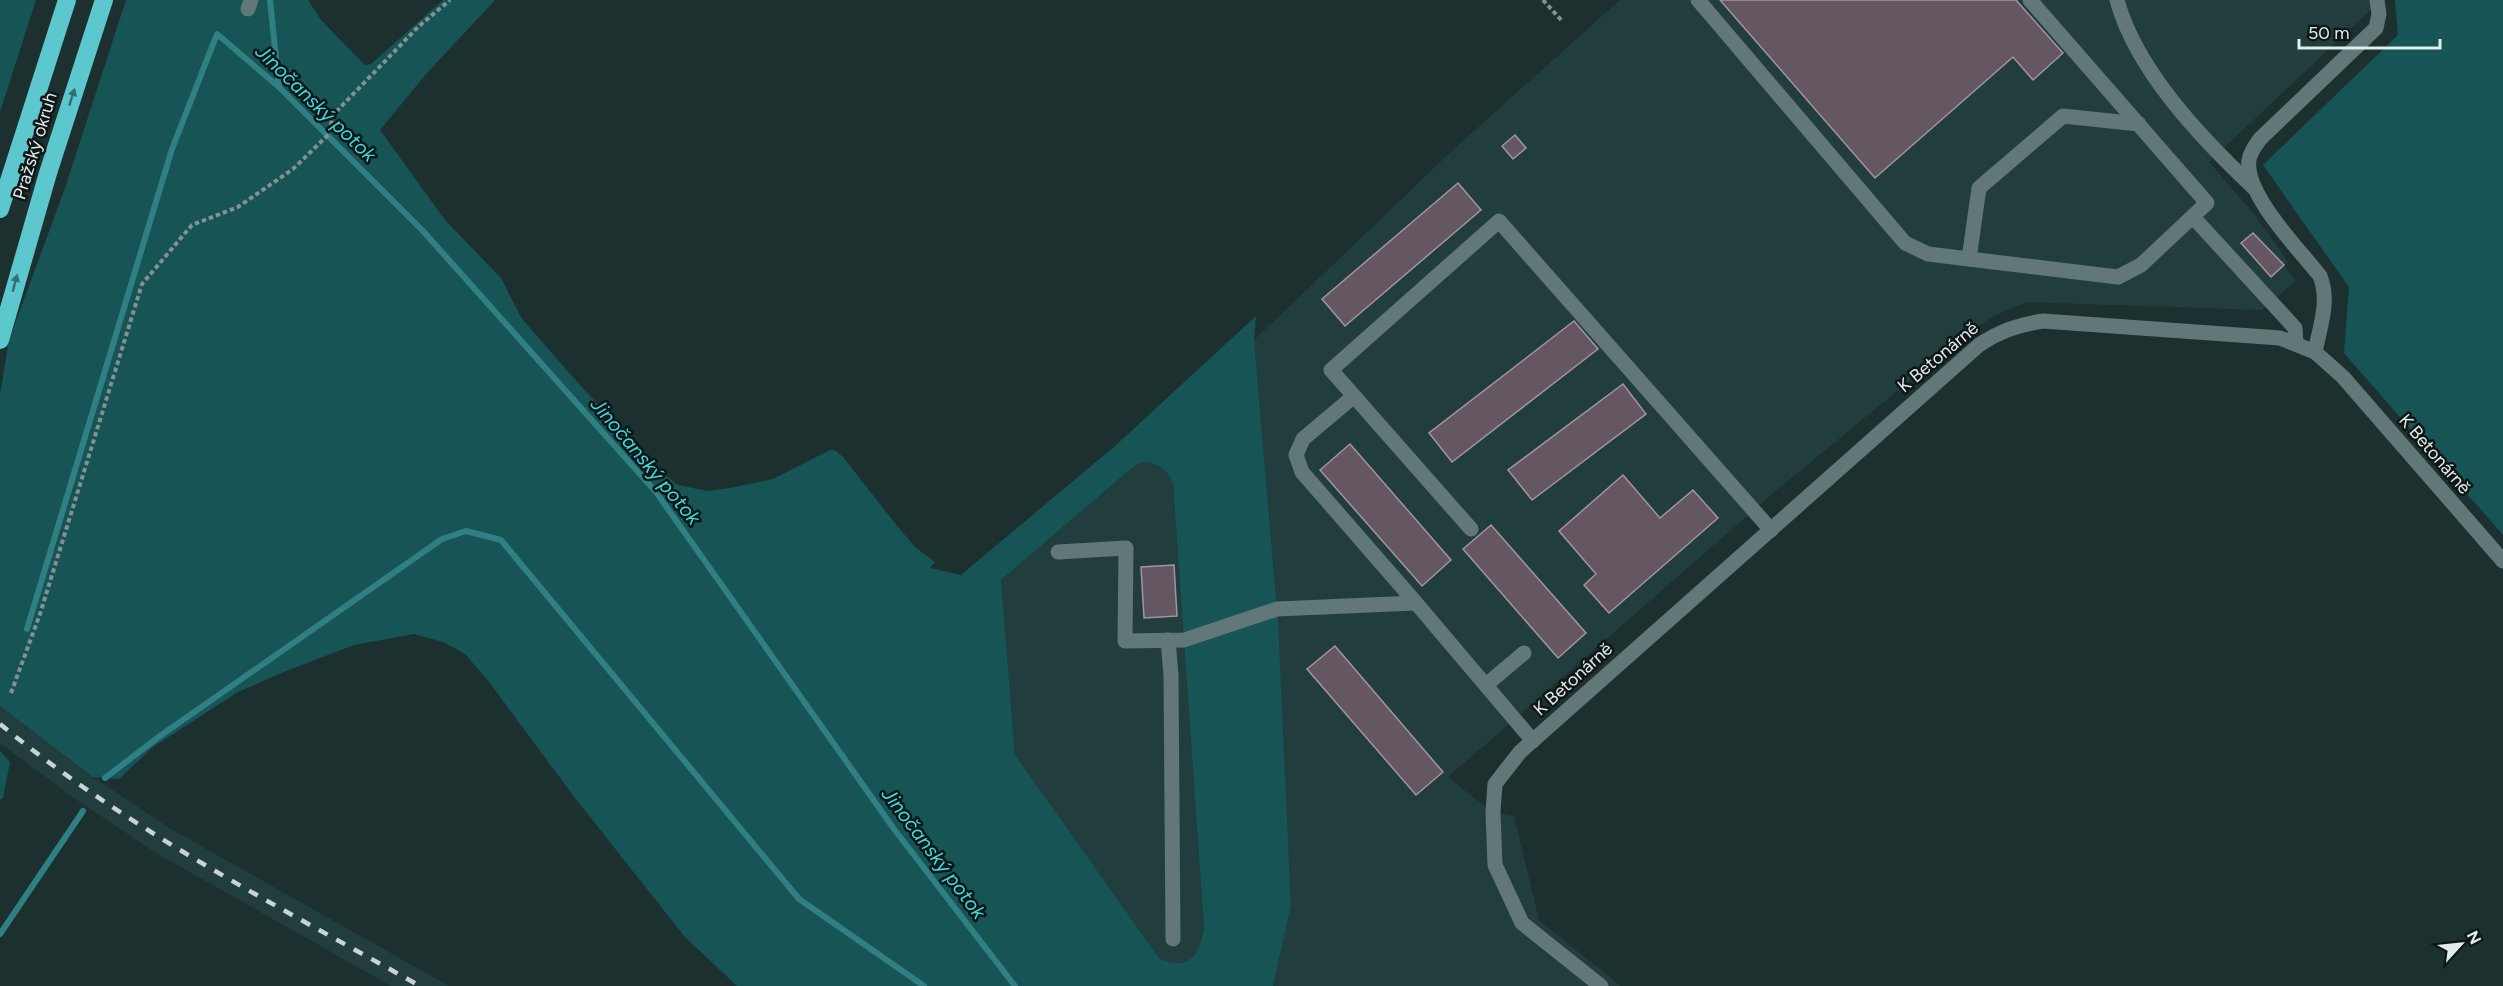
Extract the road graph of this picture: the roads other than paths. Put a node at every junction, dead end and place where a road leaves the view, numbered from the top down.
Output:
1 (67, 0) edge
2 (105, 0) edge
3 (1698, 0) edge
4 (2030, 0) edge
5 (2116, 0) edge
6 (2377, 0) edge
7 (2139, 124) junction
8 (2253, 187) junction
9 (0, 209) edge
10 (2193, 217) junction
11 (1969, 260) junction
12 (0, 340) edge
13 (2296, 344) junction
14 (2315, 352) junction
15 (1354, 396) junction
16 (1471, 529) dead end
17 (1771, 530) junction
18 (1058, 552) dead end
19 (2503, 561) edge
20 (1416, 603) junction
21 (1168, 640) junction
22 (1524, 653) dead end
23 (1486, 685) junction
24 (1533, 741) junction
25 (1173, 939) dead end
26 (1602, 986) edge

1 - 9 highway, Pražský okruh
12 -> 2 highway, Pražský okruh
3 - 11 street
4 - 7 street
5 - 8 street
6 - 8 street
7 - 10 street
7 - 11 street
8 - 14 street
10 - 11 street
10 - 13 street
13 - 14 street, K Betonárně
13 - 17 street, K Betonárně
14 - 19 street, K Betonárně
15 - 16 street
15 - 17 street
15 - 20 street
17 - 24 street, K Betonárně
18 - 21 street
20 - 21 street
20 - 23 street
21 - 25 street
22 - 23 street
23 - 24 street
24 - 26 street, K Betonárně

